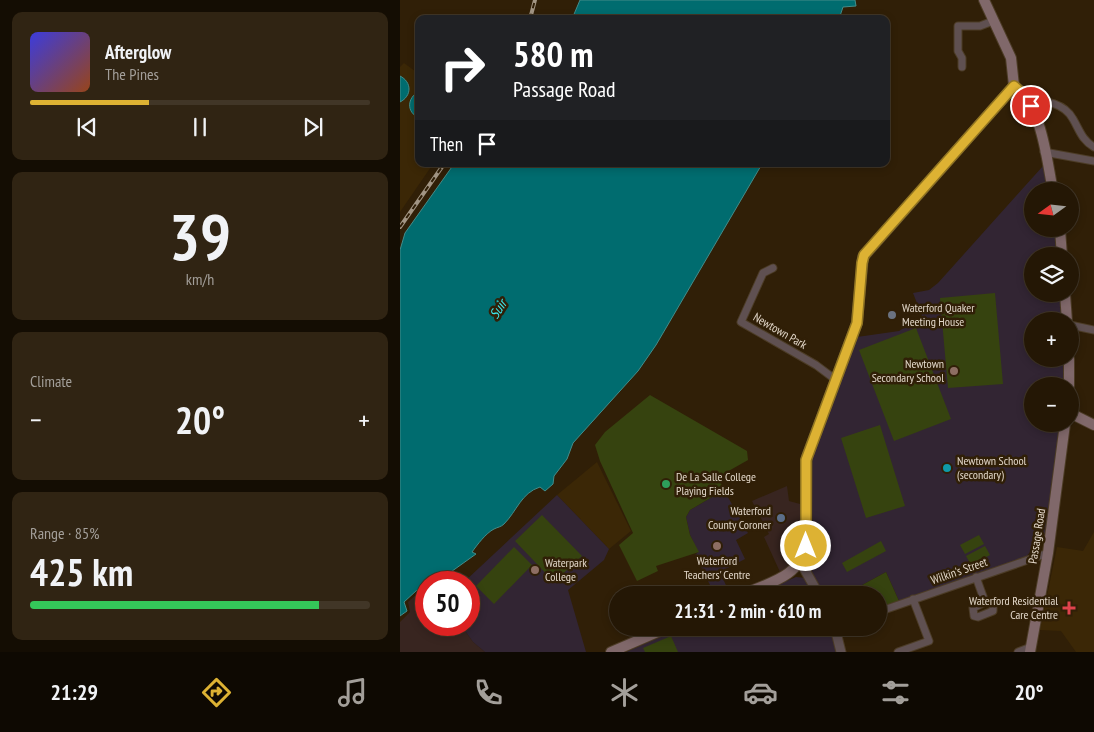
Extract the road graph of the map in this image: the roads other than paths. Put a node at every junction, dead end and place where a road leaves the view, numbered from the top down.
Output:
1 (984, 0) edge
2 (993, 21) junction
3 (962, 67) dead end
4 (1014, 86) junction
5 (1029, 102) junction
6 (1094, 147) edge
7 (1044, 152) junction
8 (1094, 161) edge
9 (1051, 182) edge
10 (772, 268) dead end
11 (1079, 328) edge
12 (1094, 330) edge
13 (836, 380) junction
14 (1079, 418) edge
15 (1094, 425) edge
16 (1064, 432) edge
17 (1048, 553) junction
18 (801, 563) junction
19 (976, 577) junction
20 (761, 586) edge
21 (814, 586) edge
22 (912, 599) junction
23 (985, 602) dead end
24 (887, 609) edge
25 (649, 636) edge
26 (838, 636) edge
27 (1031, 649) edge
28 (612, 652) edge
29 (841, 652) edge
30 (898, 652) edge
31 (1018, 652) edge

1 - 2 main road
2 - 3 street
2 - 4 main road
4 - 5 main road
4 - 13 main road
5 - 6 street
5 - 7 main road
7 - 8 street
7 - 9 main road
10 - 13 street, Newtown Park
11 - 12 street
13 - 18 main road
14 - 15 main road
16 - 17 main road, Passage Road
17 - 19 street, Wilkin's Street
17 - 27 main road, Passage Road
18 - 20 main road
18 - 21 street
19 - 22 street, Wilkin's Street
19 - 23 street
22 - 24 street, Wilkin's Street
22 - 30 street
25 - 28 main road
26 - 29 street
27 - 31 street

